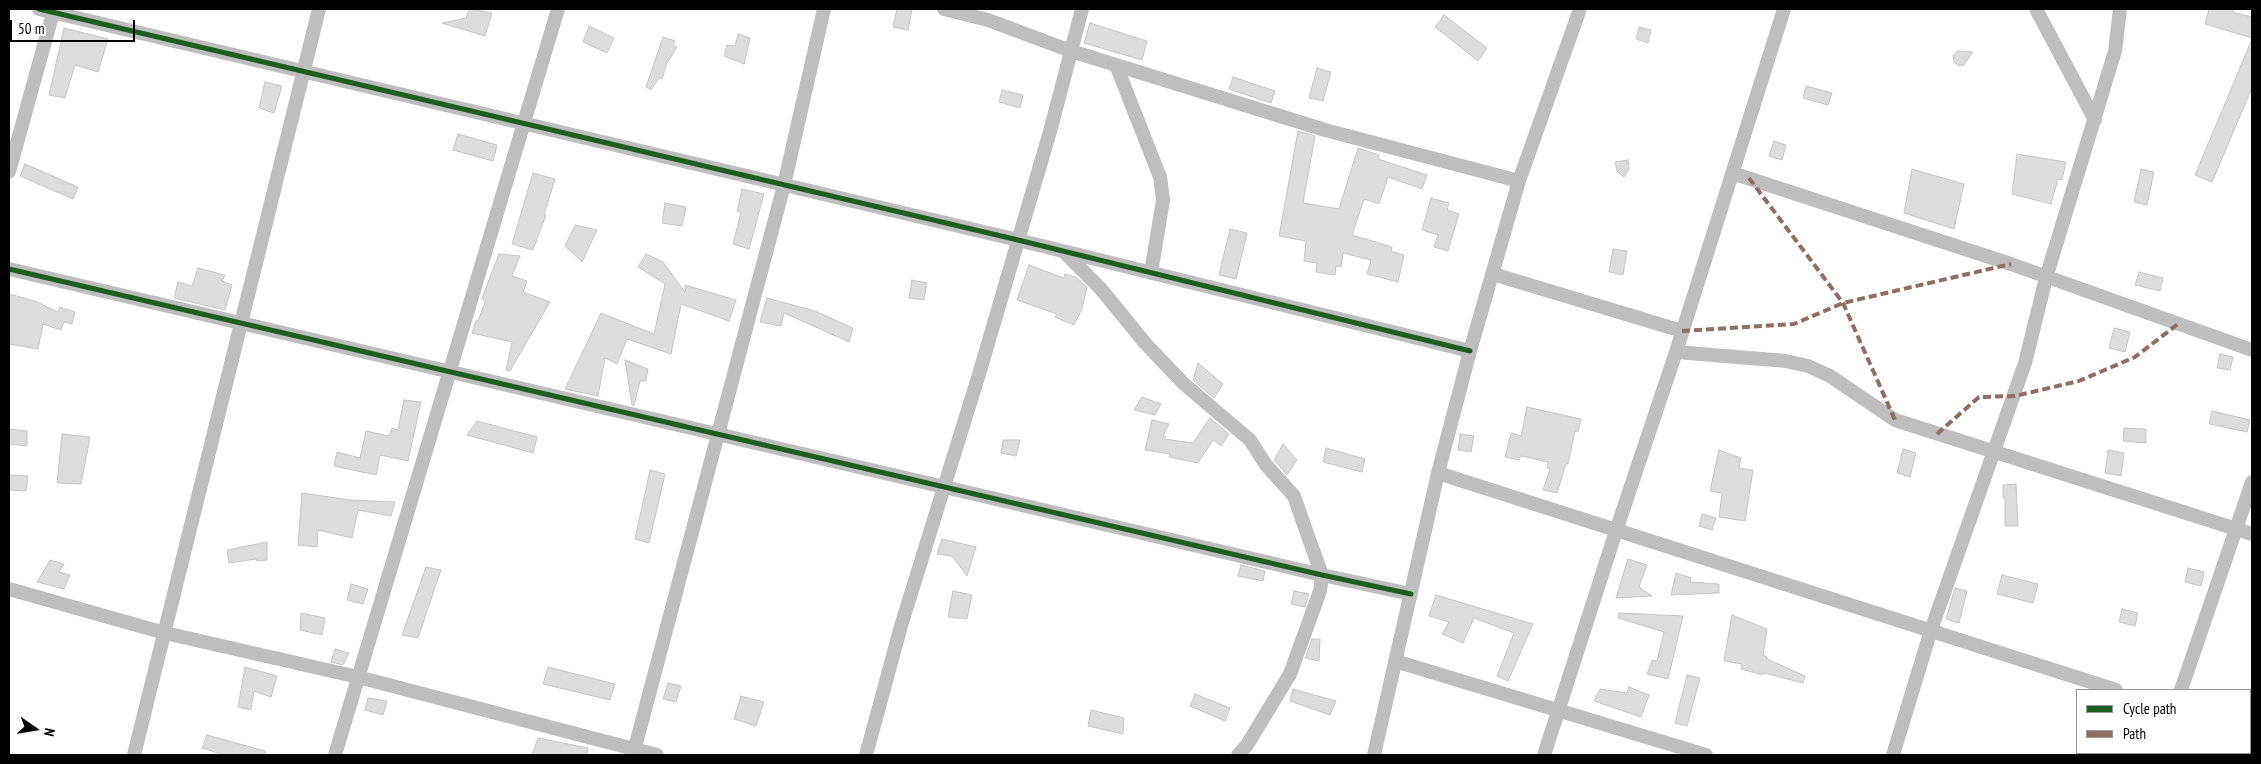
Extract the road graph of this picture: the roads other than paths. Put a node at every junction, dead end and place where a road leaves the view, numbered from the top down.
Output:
1 (39, 9) edge
2 (319, 9) edge
3 (558, 9) edge
4 (824, 9) edge
5 (944, 9) edge
6 (1082, 9) edge
7 (1580, 9) edge
8 (1784, 9) edge
9 (2036, 9) edge
10 (2120, 9) edge
11 (54, 10) edge
12 (1071, 51) junction
13 (1116, 65) junction
14 (304, 71) junction
15 (2095, 120) junction
16 (523, 123) junction
17 (9, 172) edge
18 (1732, 173) junction
19 (1519, 181) junction
20 (784, 185) junction
21 (1018, 240) junction
22 (1064, 252) junction
23 (9, 269) edge
24 (1151, 273) junction
25 (1492, 274) junction
26 (2046, 278) junction
27 (242, 324) junction
28 (1682, 331) junction
29 (2252, 350) edge
30 (1470, 351) junction
31 (1676, 352) junction
32 (449, 372) junction
33 (719, 435) junction
34 (1993, 451) junction
35 (1438, 473) junction
36 (2252, 482) edge
37 (944, 488) junction
38 (2236, 529) junction
39 (1616, 531) junction
40 (2252, 534) edge
41 (1322, 575) junction
42 (9, 589) edge
43 (1411, 594) junction
44 (1931, 630) junction
45 (165, 633) junction
46 (1395, 661) junction
47 (358, 677) junction
48 (2113, 689) edge
49 (2180, 689) edge
50 (1558, 711) junction
51 (634, 752) edge
52 (134, 755) edge
53 (335, 755) edge
54 (657, 755) edge
55 (866, 755) edge
56 (1238, 755) edge
57 (1374, 755) edge
58 (1544, 755) edge
59 (1706, 755) edge
60 (1893, 755) edge

1 - 11 street
2 - 14 street
3 - 16 street
4 - 20 street
5 - 12 street
6 - 12 street
7 - 19 street
8 - 18 street
9 - 15 street
10 - 15 street
11 - 14 street
11 - 17 street
12 - 13 street
12 - 21 street
13 - 19 street
13 - 24 street
14 - 16 street
14 - 27 street
15 - 26 street
16 - 20 street
16 - 32 street
18 - 26 street
18 - 28 street
19 - 25 street
20 - 21 street
20 - 33 street
21 - 22 street
21 - 37 street
22 - 24 street
22 - 41 street
23 - 27 street
24 - 30 street
25 - 28 street
25 - 30 street
26 - 29 street
26 - 34 street
27 - 32 street
27 - 45 street
28 - 31 street
30 - 35 street
31 - 34 street
31 - 39 street
32 - 33 street
32 - 47 street
33 - 37 street
33 - 51 street
34 - 38 street
34 - 44 street
35 - 39 street
35 - 43 street
36 - 38 street
37 - 41 street
37 - 55 street
38 - 40 street
38 - 49 street
39 - 44 street
39 - 50 street
41 - 43 street
41 - 56 street
42 - 45 street
43 - 46 street
44 - 48 street
44 - 60 street
45 - 47 street
45 - 52 street
46 - 50 street
46 - 57 street
47 - 51 street
47 - 53 street
50 - 58 street
50 - 59 street
51 - 54 street

